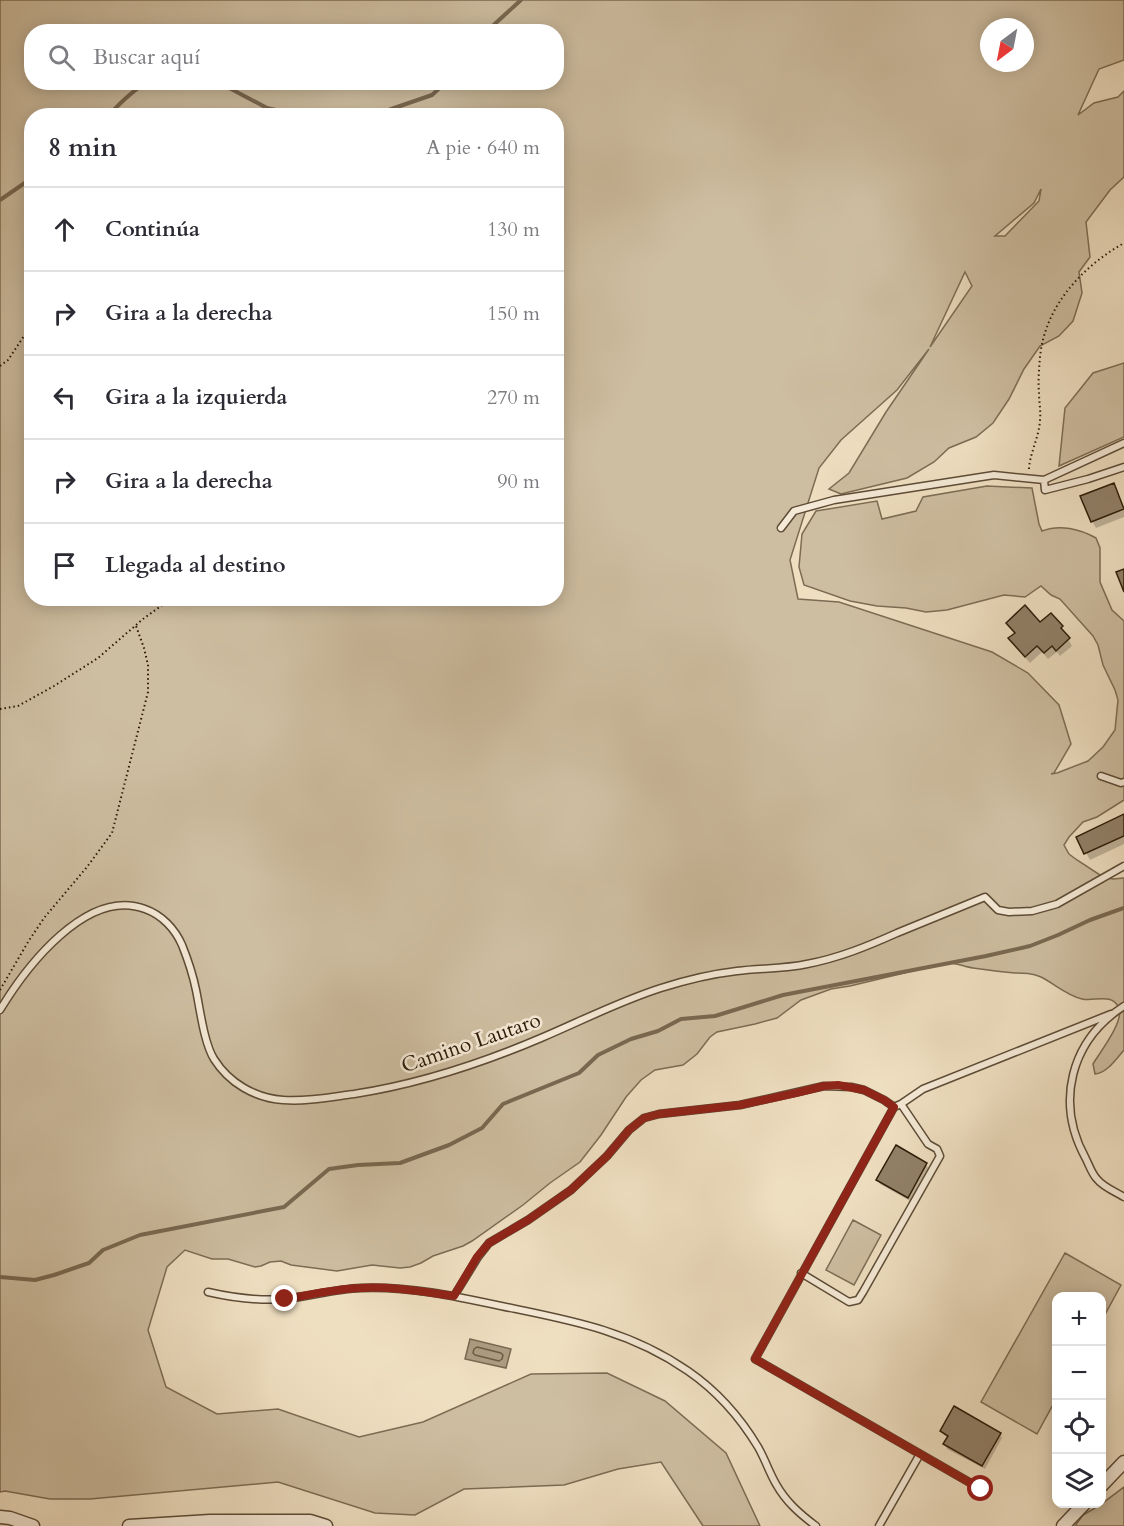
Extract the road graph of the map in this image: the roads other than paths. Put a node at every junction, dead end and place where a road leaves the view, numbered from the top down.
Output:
1 (1124, 443) edge
2 (1124, 467) edge
3 (1044, 480) junction
4 (781, 528) dead end
5 (1101, 776) dead end
6 (1124, 782) edge
7 (1124, 866) edge
8 (1124, 1006) edge
9 (0, 1010) edge
10 (1111, 1014) junction
11 (897, 1106) junction
12 (1124, 1197) edge
13 (801, 1273) junction
14 (208, 1292) dead end
15 (454, 1296) junction
16 (920, 1454) junction
17 (1124, 1462) edge
18 (1106, 1480) edge
19 (981, 1489) dead end
20 (1080, 1508) edge
21 (0, 1517) edge
22 (210, 1524) edge
23 (33, 1526) edge
24 (129, 1526) edge
25 (326, 1526) edge
26 (816, 1526) edge
27 (879, 1526) edge
28 (1064, 1526) edge

1 - 3 lane
2 - 3 lane
3 - 4 lane
5 - 6 lane
7 - 9 lane, Camino Lautaro
8 - 10 lane
10 - 11 lane
10 - 12 lane
11 - 13 lane
11 - 13 lane
11 - 15 lane
13 - 16 lane
14 - 15 lane
15 - 26 lane
16 - 19 lane
16 - 27 lane
17 - 18 street
20 - 28 street
21 - 23 street
22 - 24 street
22 - 25 street

